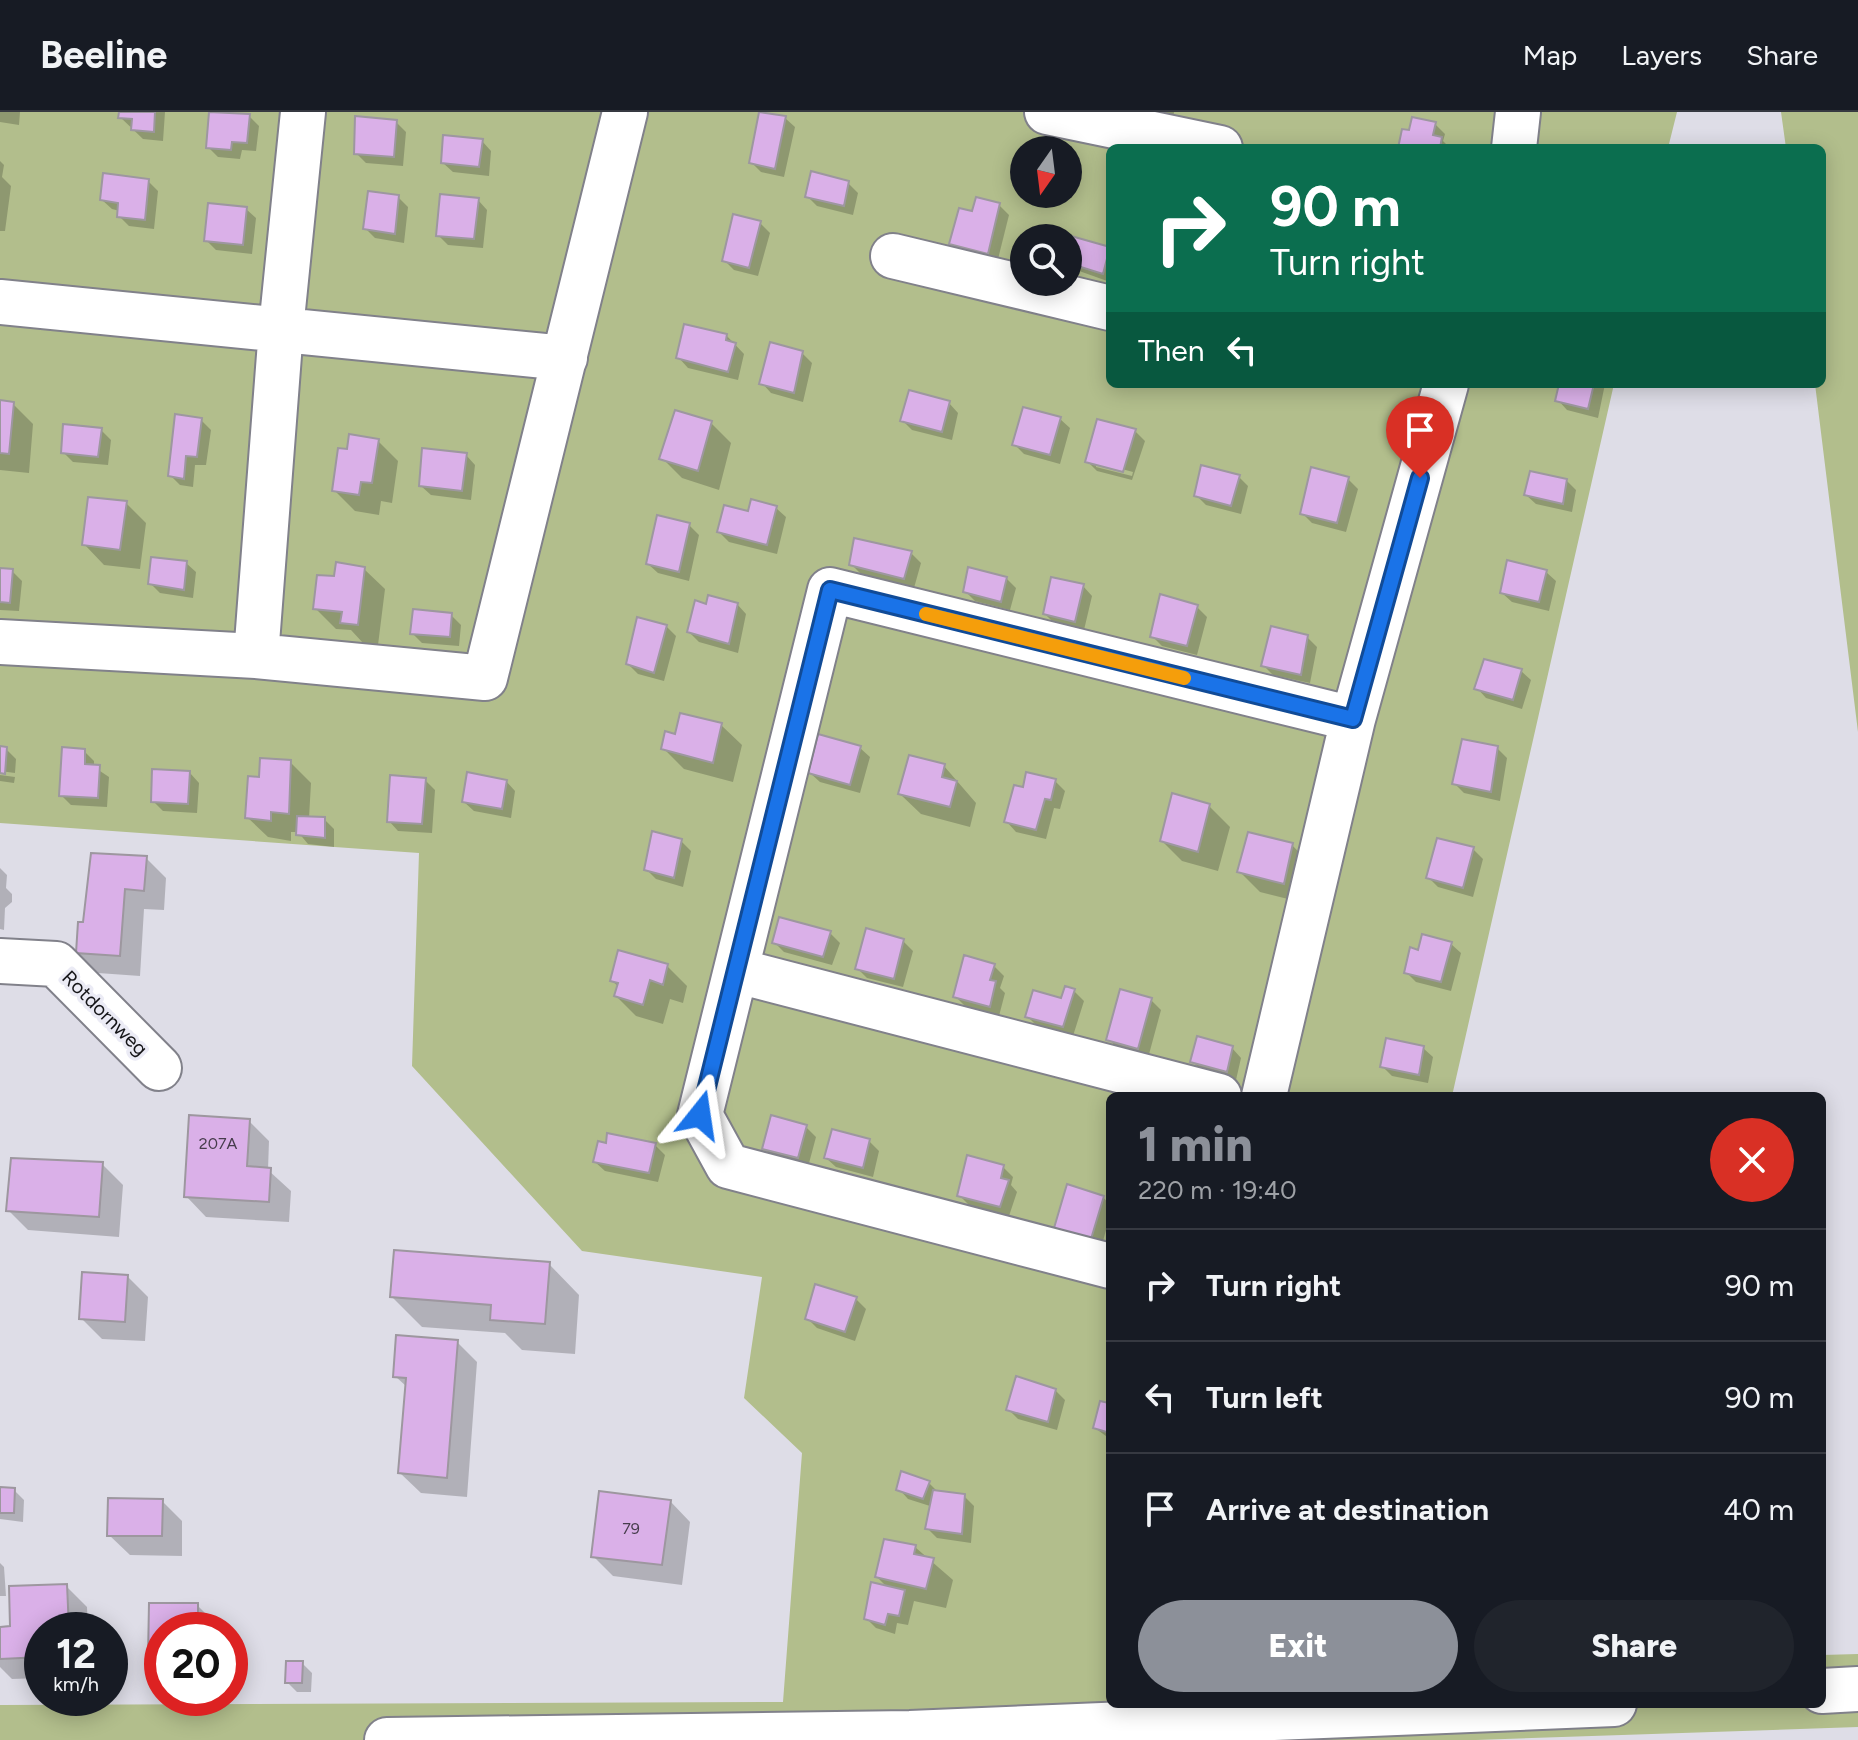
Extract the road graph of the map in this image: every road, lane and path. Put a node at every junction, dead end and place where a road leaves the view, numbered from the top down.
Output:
1 (303, 112) edge
2 (625, 112) edge
3 (1047, 112) edge
4 (1518, 112) edge
5 (1201, 144) edge
6 (1514, 144) edge
7 (893, 256) dead end
8 (0, 302) edge
9 (1106, 307) edge
10 (281, 329) junction
11 (565, 358) junction
12 (1439, 388) edge
13 (0, 642) edge
14 (256, 656) junction
15 (1353, 719) junction
16 (0, 961) edge
17 (738, 971) junction
18 (159, 1068) dead end
19 (1204, 1092) edge
20 (1265, 1092) edge
21 (1106, 1265) edge
22 (1858, 1689) edge
23 (1826, 1691) edge
24 (1122, 1715) edge
25 (1589, 1717) edge
26 (910, 1736) edge
27 (387, 1740) edge

1 - 10 street
2 - 11 street
3 - 5 street
4 - 6 street
7 - 9 street
8 - 10 street
10 - 11 street
10 - 14 street
11 - 14 street
12 - 15 street
13 - 14 street
15 - 17 street
15 - 20 street
16 - 18 street, Rotdornweg
17 - 19 street
17 - 21 street
22 - 23 street
24 - 25 street
24 - 26 street
26 - 27 street

